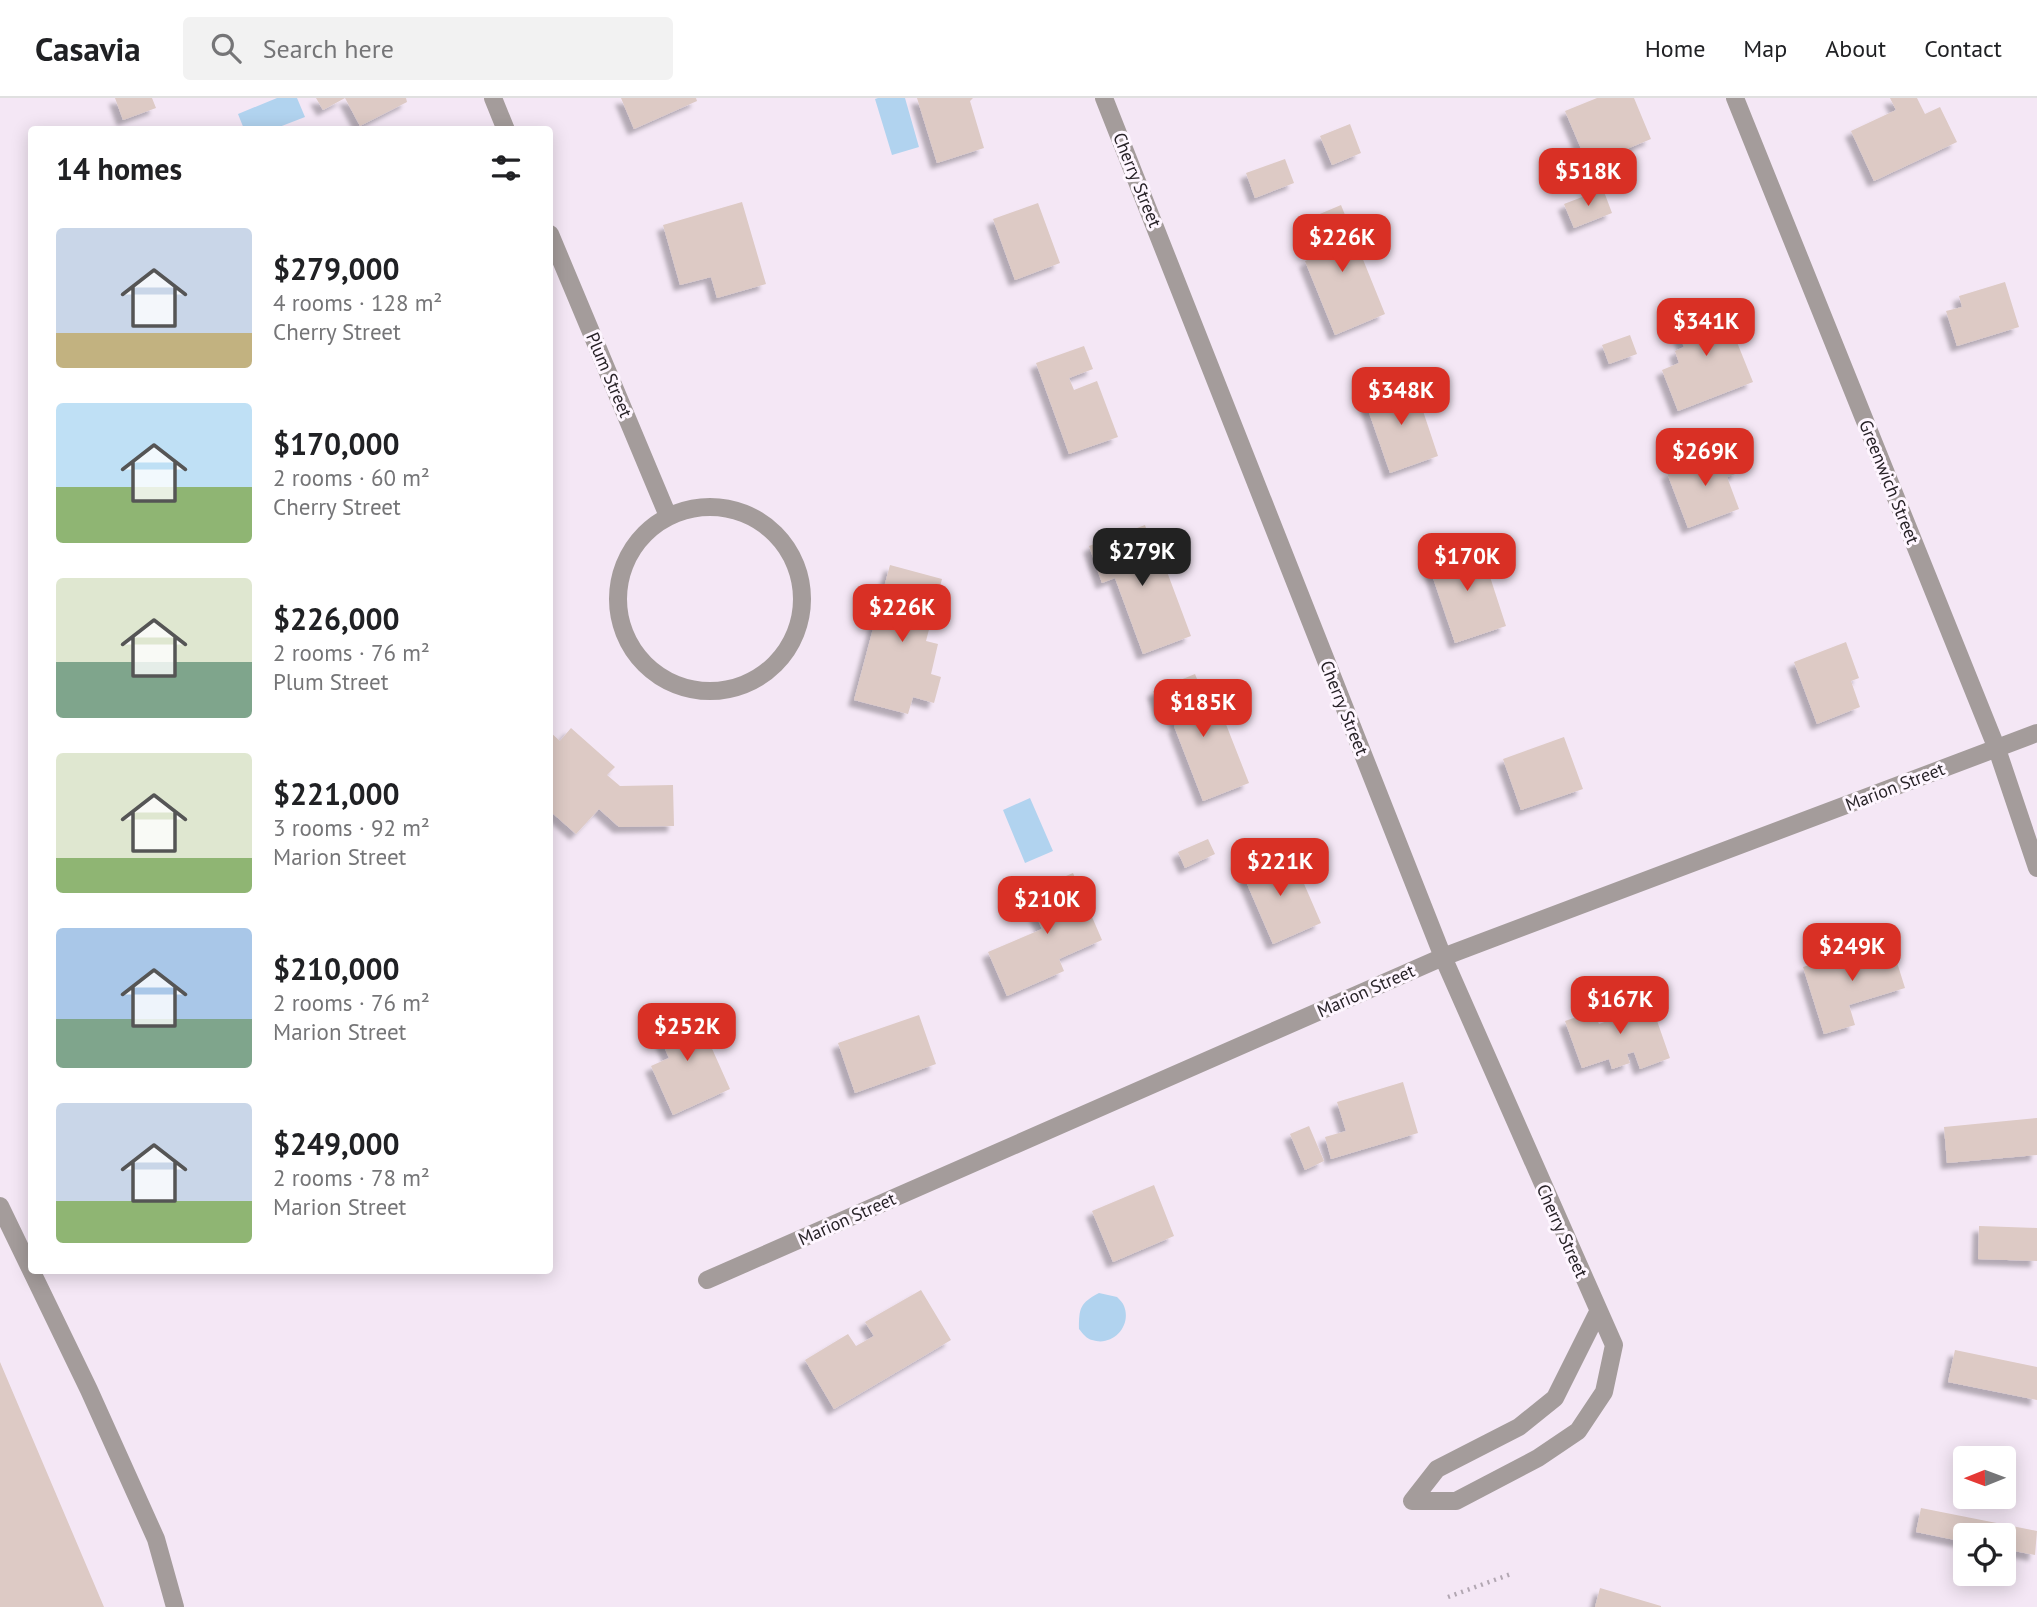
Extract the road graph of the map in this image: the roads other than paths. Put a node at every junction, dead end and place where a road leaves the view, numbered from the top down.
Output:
1 (493, 98) edge
2 (1104, 98) edge
3 (1735, 98) edge
4 (504, 126) edge
5 (553, 241) edge
6 (668, 516) junction
7 (2037, 733) edge
8 (1997, 748) junction
9 (2037, 868) edge
10 (1443, 957) junction
11 (0, 1206) edge
12 (28, 1264) edge
13 (33, 1274) edge
14 (707, 1280) dead end
15 (1598, 1312) junction
16 (175, 1607) edge

1 - 4 street
2 - 10 street, Cherry Street
3 - 8 street, Greenwich Street
5 - 6 street, Plum Street
6 - 6 street
7 - 8 street, Marion Street
8 - 9 street, Greenwich Street
8 - 10 street, Marion Street
10 - 14 street, Marion Street
10 - 15 street, Cherry Street
11 - 12 street
13 - 16 street
15 - 15 street, Cherry Street

